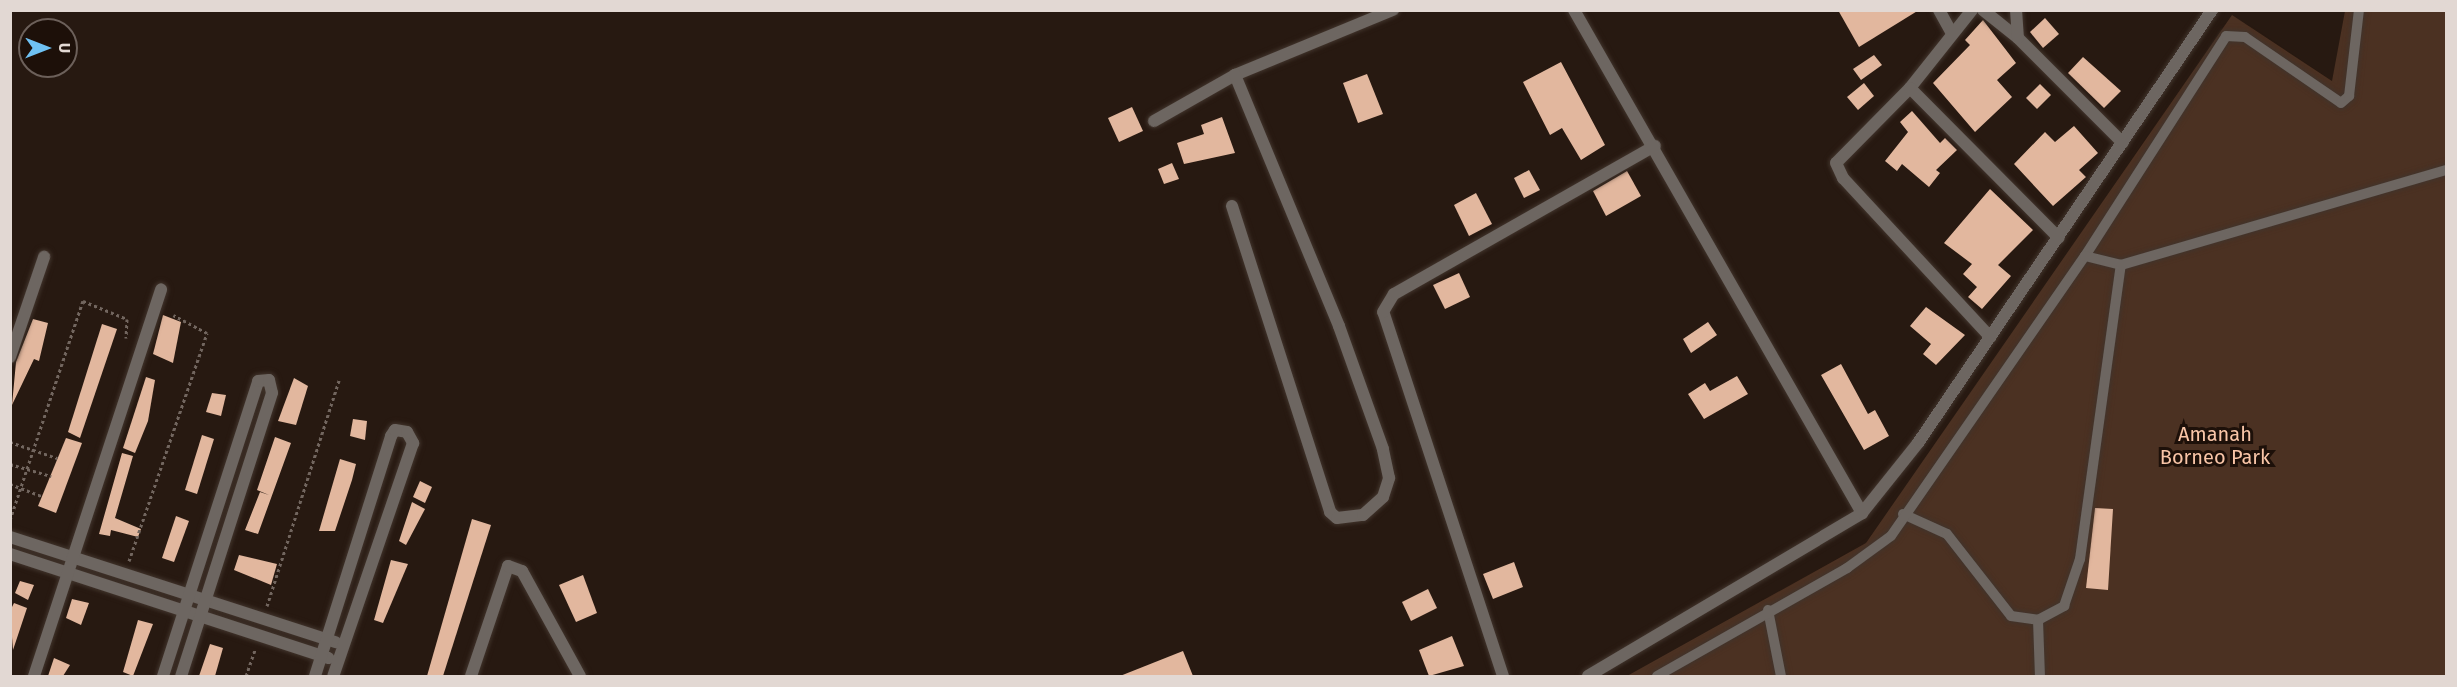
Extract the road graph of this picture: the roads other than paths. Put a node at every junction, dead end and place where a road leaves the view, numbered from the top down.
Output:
1 (1392, 10) edge
2 (1574, 10) edge
3 (1938, 10) edge
4 (1972, 10) edge
5 (1983, 10) edge
6 (2016, 10) edge
7 (2212, 10) edge
8 (2359, 10) edge
9 (1952, 33) junction
10 (2018, 38) junction
11 (1235, 75) junction
12 (1910, 88) junction
13 (1154, 121) dead end
14 (2124, 143) junction
15 (1655, 146) junction
16 (2446, 170) edge
17 (1232, 206) dead end
18 (2059, 238) junction
19 (2085, 256) junction
20 (44, 257) dead end
21 (2121, 265) junction
22 (161, 289) dead end
23 (1990, 337) junction
24 (10, 357) edge
25 (1862, 513) junction
26 (1903, 514) junction
27 (10, 537) edge
28 (10, 554) edge
29 (74, 557) junction
30 (69, 572) junction
31 (188, 595) junction
32 (205, 600) junction
33 (184, 608) junction
34 (1768, 610) junction
35 (201, 614) junction
36 (2038, 620) junction
37 (327, 640) junction
38 (343, 645) junction
39 (321, 655) junction
40 (338, 661) junction
41 (34, 676) edge
42 (163, 676) edge
43 (181, 676) edge
44 (315, 676) edge
45 (333, 676) edge
46 (471, 676) edge
47 (580, 676) edge
48 (1503, 676) edge
49 (1588, 676) edge
50 (1657, 676) edge
51 (1781, 676) edge
52 (2040, 676) edge

1 - 11 street
2 - 15 street
3 - 9 street
4 - 9 street
5 - 10 street
6 - 10 street
7 - 14 street
8 - 19 lane
9 - 12 street
10 - 14 street
11 - 13 street
11 - 17 street
12 - 18 street
12 - 23 street
14 - 18 street
15 - 25 street
15 - 48 street
16 - 21 lane
18 - 23 street
19 - 21 lane
19 - 26 lane
20 - 24 street
21 - 36 lane
22 - 29 street
23 - 25 street
25 - 49 street
26 - 34 lane
26 - 36 lane
27 - 29 street
28 - 30 street
29 - 30 street
29 - 31 street
30 - 33 street
30 - 41 street
31 - 32 street
31 - 32 street
31 - 33 street
32 - 35 street
32 - 37 street
33 - 35 street
33 - 42 street
34 - 50 lane
34 - 51 lane
35 - 39 street
35 - 43 street
36 - 52 lane
37 - 38 street
37 - 38 street
37 - 39 street
38 - 40 street
39 - 40 street
39 - 44 street
40 - 45 street
46 - 47 street

